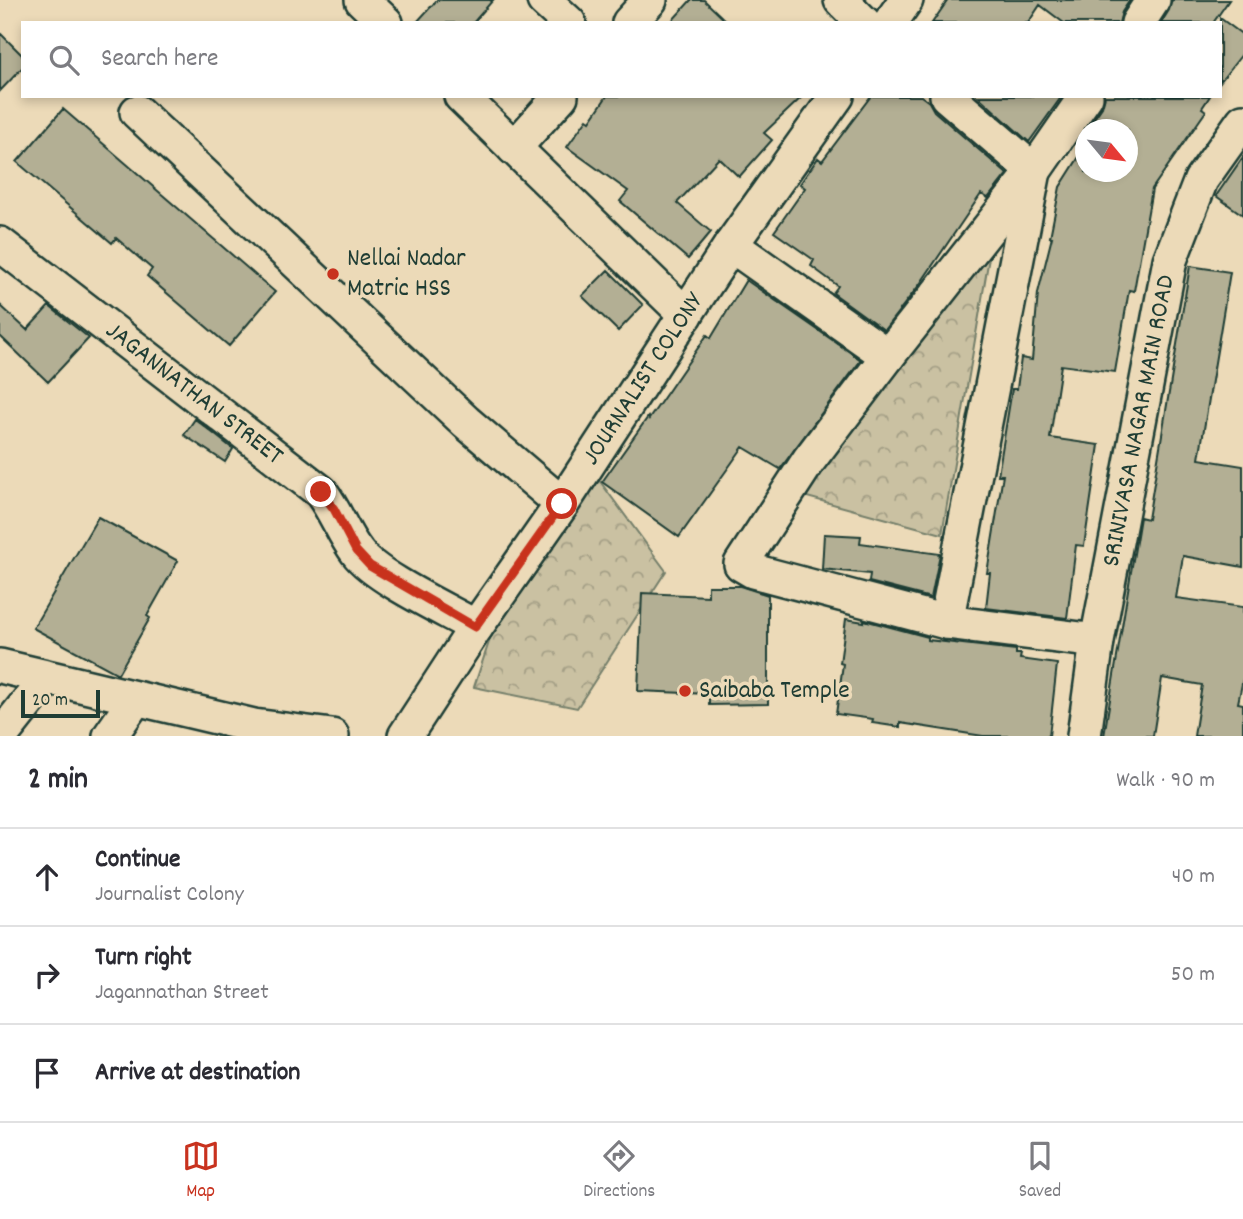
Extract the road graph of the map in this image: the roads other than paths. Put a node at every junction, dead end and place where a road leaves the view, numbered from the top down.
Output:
1 (362, 0) edge
2 (544, 0) edge
3 (650, 0) edge
4 (841, 0) edge
5 (906, 0) edge
6 (1153, 0) edge
7 (384, 21) edge
8 (567, 21) edge
9 (631, 21) edge
10 (862, 21) edge
11 (891, 21) edge
12 (1139, 21) edge
13 (463, 98) edge
14 (559, 98) edge
15 (836, 98) edge
16 (949, 98) edge
17 (1085, 98) edge
18 (137, 112) dead end
19 (1243, 121) edge
20 (514, 148) junction
21 (1034, 171) junction
22 (0, 244) edge
23 (731, 245) junction
24 (686, 315) junction
25 (888, 356) junction
26 (562, 504) junction
27 (946, 622) junction
28 (475, 627) junction
29 (1097, 641) junction
30 (0, 666) edge
31 (47, 677) junction
32 (135, 700) junction
33 (252, 731) edge
34 (1, 736) edge
35 (110, 736) edge
36 (332, 736) edge
37 (405, 736) edge
38 (1084, 736) edge

1 - 7 street
2 - 8 street
3 - 9 street
4 - 10 street
5 - 11 street
6 - 12 street
13 - 20 street
14 - 20 street
15 - 23 street, JOURNALIST COLONY
16 - 21 street
17 - 21 street
18 - 26 street
19 - 29 street, SRINIVASA NAGAR MAIN ROAD
20 - 24 street
21 - 25 street
21 - 27 street
22 - 28 street, JAGANNATHAN STREET
23 - 24 street, JOURNALIST COLONY
23 - 25 street
24 - 26 street, JOURNALIST COLONY
25 - 27 street
26 - 28 street, JOURNALIST COLONY
27 - 29 street
28 - 37 street, JOURNALIST COLONY
29 - 38 street, SRINIVASA NAGAR MAIN ROAD
30 - 31 street
31 - 32 street
31 - 34 street
32 - 33 street
32 - 35 street
33 - 36 street

